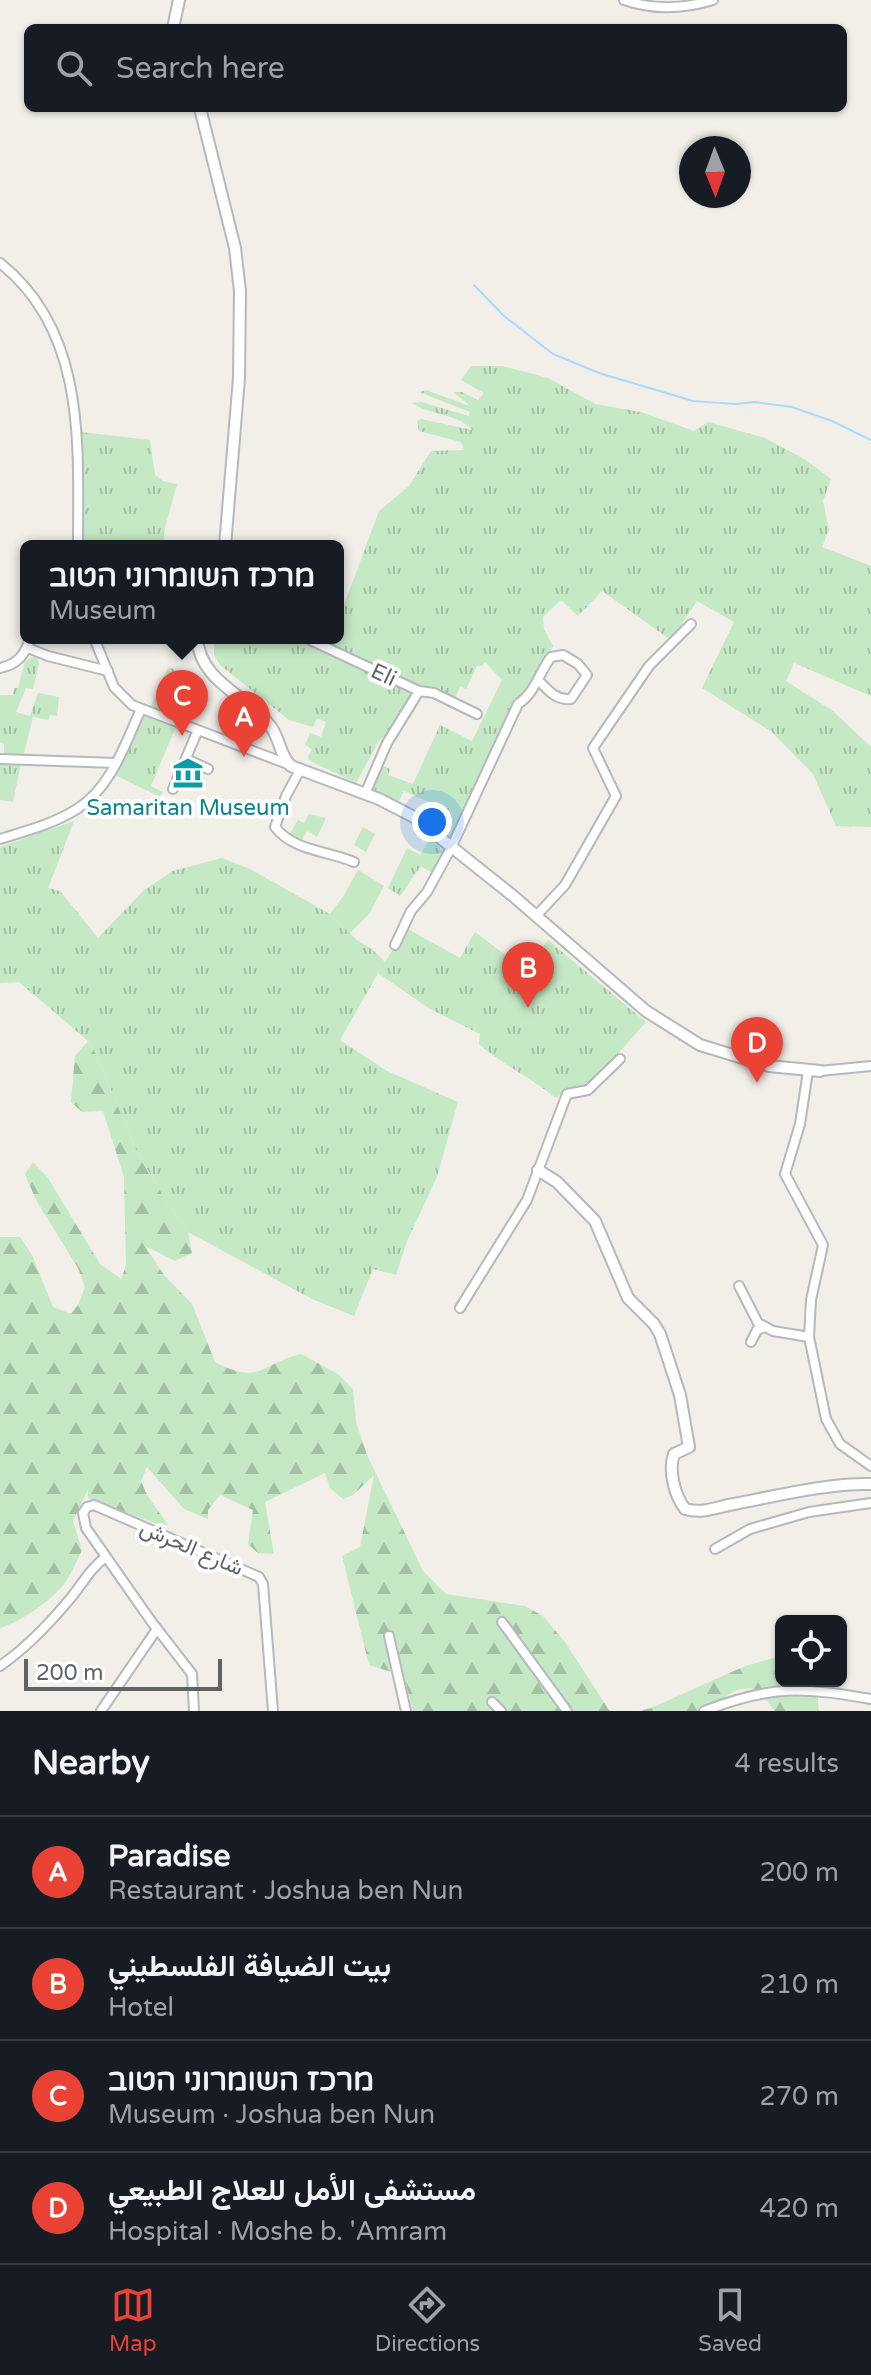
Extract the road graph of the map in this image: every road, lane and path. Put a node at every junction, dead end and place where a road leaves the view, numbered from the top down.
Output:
1 (179, 0) edge
2 (624, 0) edge
3 (713, 0) edge
4 (174, 24) edge
5 (201, 112) edge
6 (0, 263) edge
7 (78, 540) edge
8 (226, 540) edge
9 (691, 624) dead end
10 (28, 644) edge
11 (31, 644) edge
12 (97, 644) edge
13 (198, 644) edge
14 (319, 644) edge
15 (0, 668) edge
16 (108, 671) junction
17 (538, 680) junction
18 (419, 691) junction
19 (141, 709) junction
20 (477, 714) dead end
21 (197, 732) junction
22 (0, 759) edge
23 (186, 759) junction
24 (116, 763) junction
25 (296, 768) junction
26 (208, 769) dead end
27 (173, 789) dead end
28 (365, 794) junction
29 (0, 839) edge
30 (451, 848) junction
31 (354, 862) dead end
32 (536, 916) junction
33 (395, 945) dead end
34 (620, 1059) dead end
35 (871, 1066) edge
36 (814, 1071) junction
37 (538, 1170) junction
38 (739, 1286) dead end
39 (460, 1308) dead end
40 (765, 1327) junction
41 (809, 1337) junction
42 (751, 1342) dead end
43 (871, 1466) edge
44 (871, 1484) edge
45 (871, 1503) edge
46 (715, 1549) dead end
47 (106, 1557) junction
48 (502, 1622) dead end
49 (157, 1629) junction
50 (389, 1636) dead end
51 (0, 1666) edge
52 (871, 1699) edge
53 (492, 1702) dead end
54 (101, 1711) edge
55 (194, 1711) edge
56 (273, 1711) edge
57 (406, 1711) edge
58 (501, 1711) edge
59 (567, 1711) edge
60 (704, 1711) edge

1 - 4 street
2 - 3 street
5 - 8 street
6 - 7 street
9 - 32 street
10 - 15 street
11 - 16 street
12 - 16 street
13 - 25 street
14 - 18 street, Eli
16 - 19 street
17 - 17 street
17 - 30 street
18 - 20 street, Eli
18 - 28 street
19 - 21 street
19 - 24 street
21 - 23 street
21 - 25 street
22 - 24 street
23 - 26 street
23 - 27 street
24 - 29 street
25 - 28 street
25 - 31 street
28 - 30 street
30 - 32 street
30 - 33 street
32 - 36 street
34 - 37 street
35 - 36 street
36 - 41 street
37 - 39 street
37 - 44 street
38 - 40 street
40 - 41 street
40 - 42 street
41 - 43 street
45 - 46 street
47 - 49 street
47 - 51 street
47 - 56 street, شارع الحرش
48 - 59 street
49 - 54 street
49 - 55 street
50 - 57 street
52 - 60 street
53 - 58 street

